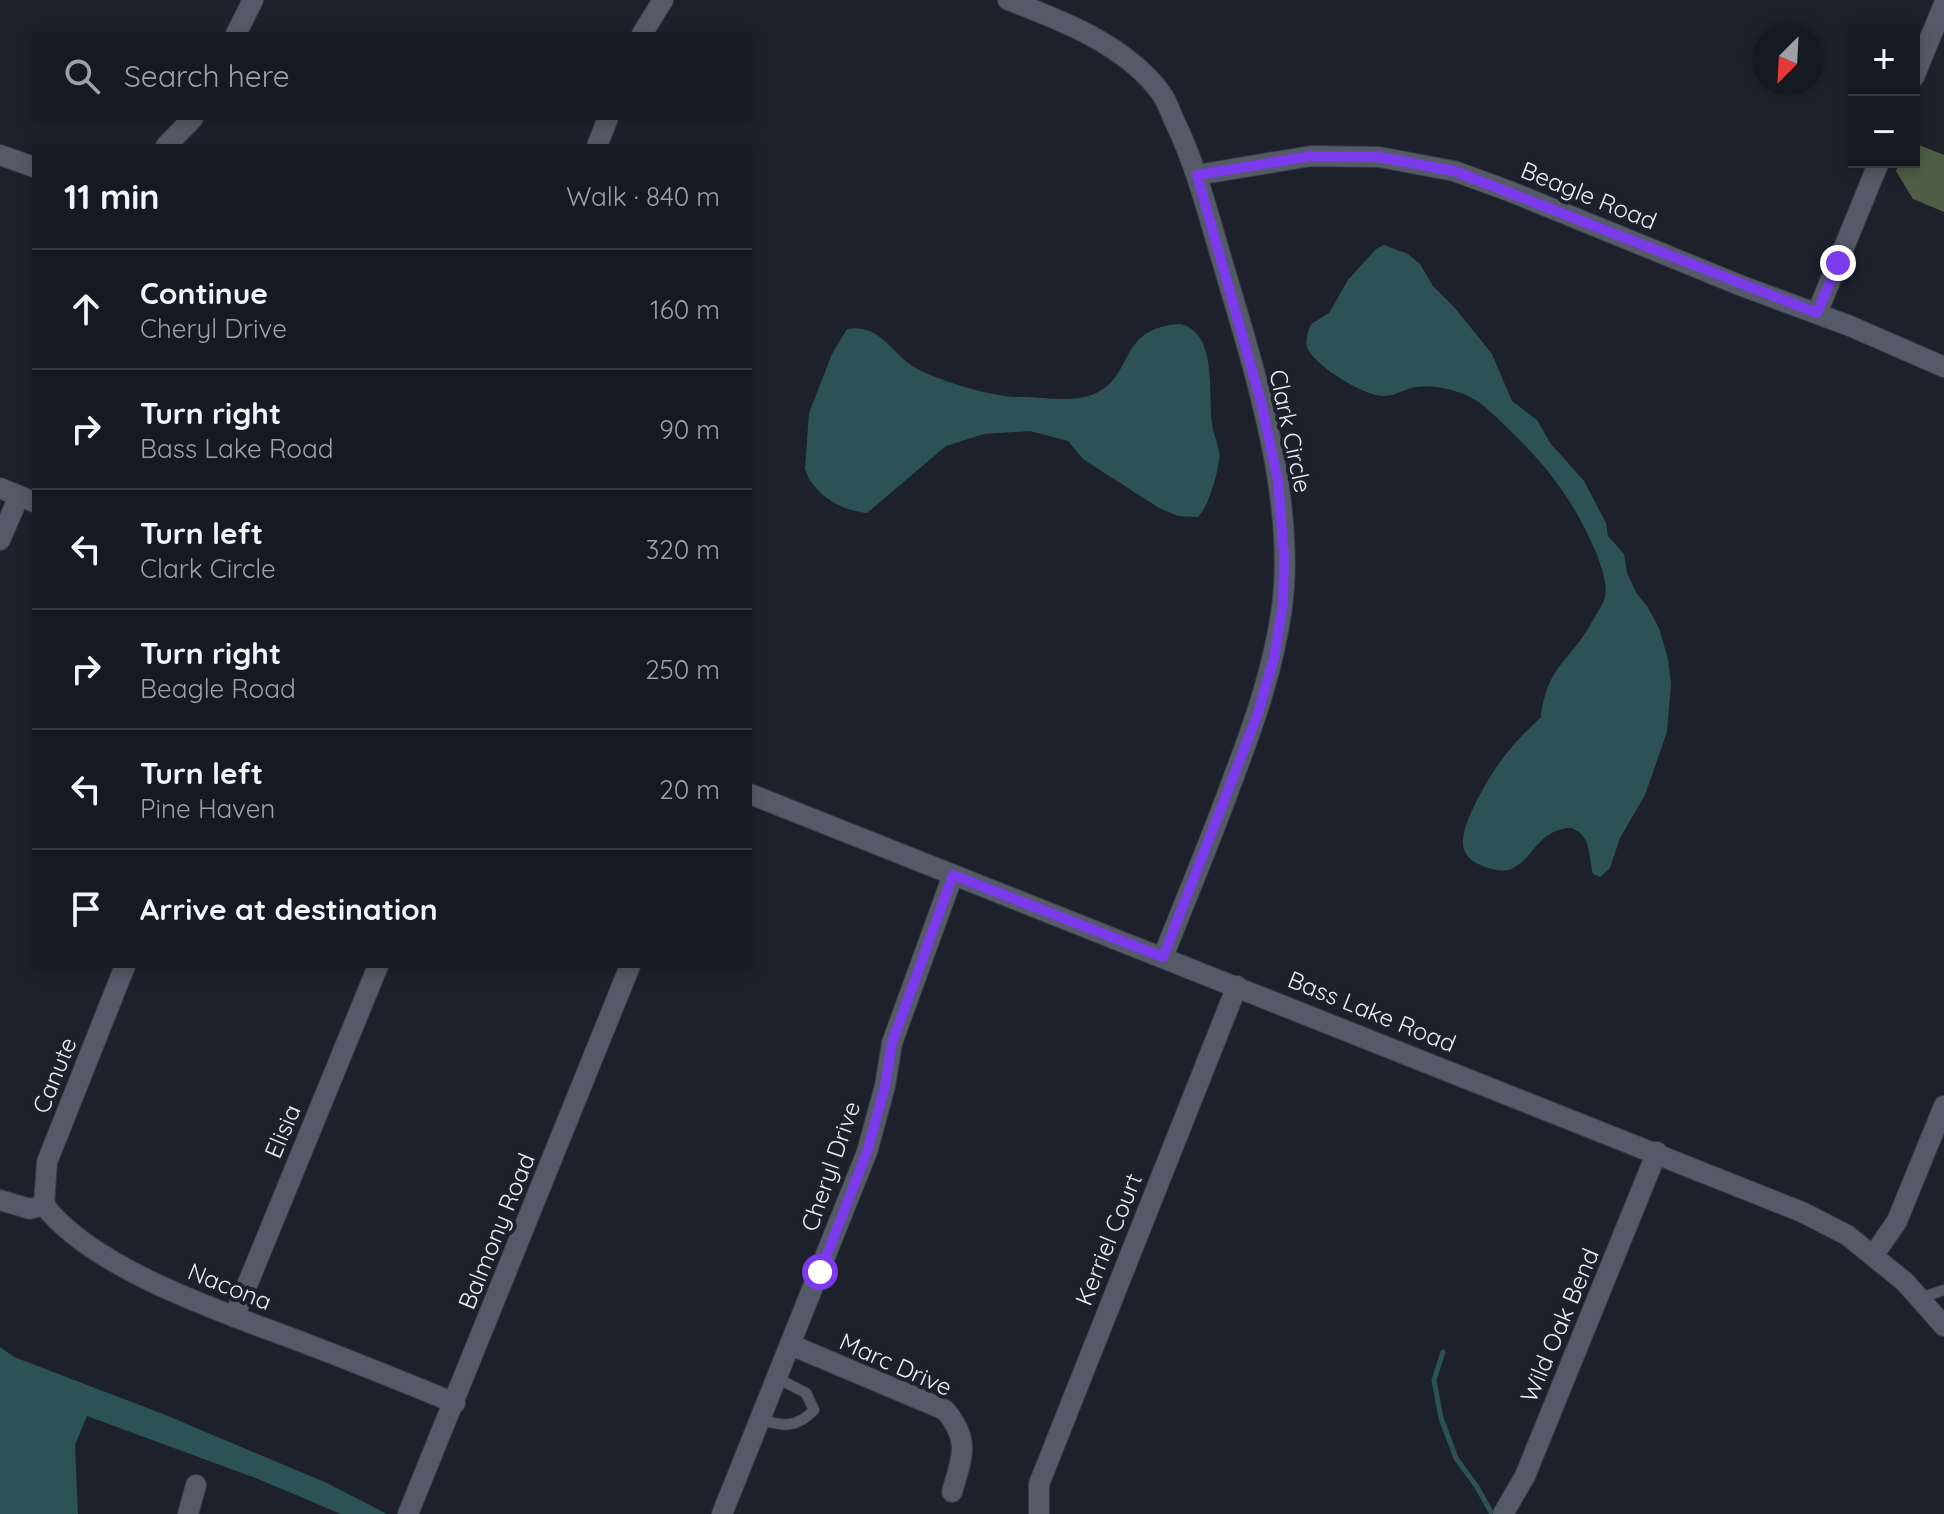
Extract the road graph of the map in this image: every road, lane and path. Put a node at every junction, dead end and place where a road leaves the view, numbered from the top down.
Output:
1 (253, 0) edge
2 (663, 0) edge
3 (1008, 0) edge
4 (1944, 4) edge
5 (237, 32) edge
6 (643, 32) edge
7 (1920, 62) edge
8 (191, 120) edge
9 (607, 120) edge
10 (168, 144) edge
11 (598, 144) edge
12 (0, 155) edge
13 (32, 166) edge
14 (1877, 168) edge
15 (1197, 175) junction
16 (1817, 313) junction
17 (1944, 367) edge
18 (18, 495) edge
19 (0, 540) edge
20 (752, 795) edge
21 (953, 875) junction
22 (1163, 957) junction
23 (124, 968) edge
24 (377, 968) edge
25 (629, 968) edge
26 (1237, 986) junction
27 (1944, 1106) edge
28 (1657, 1152) junction
29 (0, 1200) edge
30 (44, 1205) junction
31 (1873, 1256) junction
32 (1944, 1290) edge
33 (1920, 1298) junction
34 (234, 1317) junction
35 (1944, 1326) edge
36 (791, 1345) junction
37 (777, 1378) junction
38 (455, 1403) junction
39 (760, 1419) junction
40 (196, 1485) dead end
41 (952, 1492) dead end
42 (188, 1514) edge
43 (408, 1514) edge
44 (722, 1514) edge
45 (1039, 1514) edge
46 (1503, 1514) edge

1 - 5 street
2 - 6 street
3 - 15 street, Clark Circle
4 - 7 street
8 - 10 street
9 - 11 street
12 - 13 street
14 - 16 street
15 - 16 street, Beagle Road
15 - 22 street, Clark Circle
16 - 17 street, Beagle Road
18 - 19 street
20 - 21 street, Bass Lake Road
21 - 22 street, Bass Lake Road
21 - 36 street, Cheryl Drive
22 - 26 street, Bass Lake Road
23 - 30 street, Canute
24 - 34 street, Elisia
25 - 38 street, Balmony Road
26 - 28 street, Bass Lake Road
26 - 45 street, Kerriel Court
27 - 31 street
28 - 31 street, Bass Lake Road
28 - 46 street, Wild Oak Bend
29 - 30 street
30 - 34 street, Nacona
31 - 33 street, Bass Lake Road
32 - 33 lane
33 - 35 street, Bass Lake Road
34 - 38 street, Nacona
36 - 37 street, Cheryl Drive
36 - 41 street, Marc Drive
37 - 39 street, Cheryl Drive
37 - 39 lane
38 - 43 street, Balmony Road
39 - 44 street, Cheryl Drive
40 - 42 street

